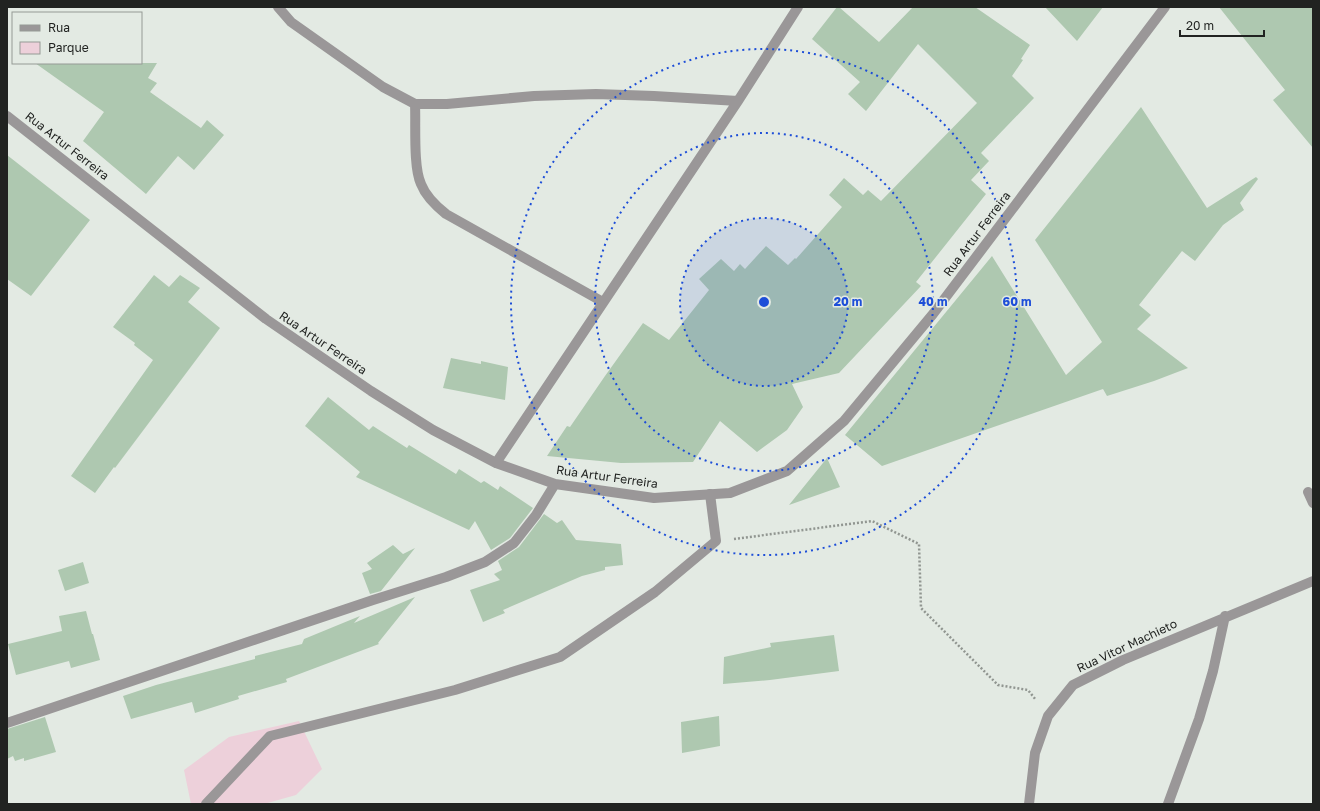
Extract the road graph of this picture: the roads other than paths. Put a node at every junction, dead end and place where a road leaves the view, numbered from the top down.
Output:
1 (278, 7) edge
2 (798, 7) edge
3 (1165, 7) edge
4 (738, 101) junction
5 (415, 104) junction
6 (7, 116) edge
7 (603, 302) junction
8 (496, 463) junction
9 (555, 484) junction
10 (1308, 492) dead end
11 (710, 494) junction
12 (1313, 503) edge
13 (1313, 581) edge
14 (1225, 616) junction
15 (7, 723) edge
16 (206, 804) edge
17 (1029, 804) edge
18 (1168, 804) edge

1 - 5 street
2 - 4 street
3 - 11 street, Rua Artur Ferreira
4 - 5 street
4 - 7 street
5 - 7 street
6 - 8 street, Rua Artur Ferreira
7 - 8 street
8 - 9 street, Rua Artur Ferreira
9 - 11 street, Rua Artur Ferreira
9 - 15 street
10 - 12 street
11 - 16 street
13 - 14 street, Rua Vitor Machieto
14 - 17 street, Rua Vitor Machieto
14 - 18 street

